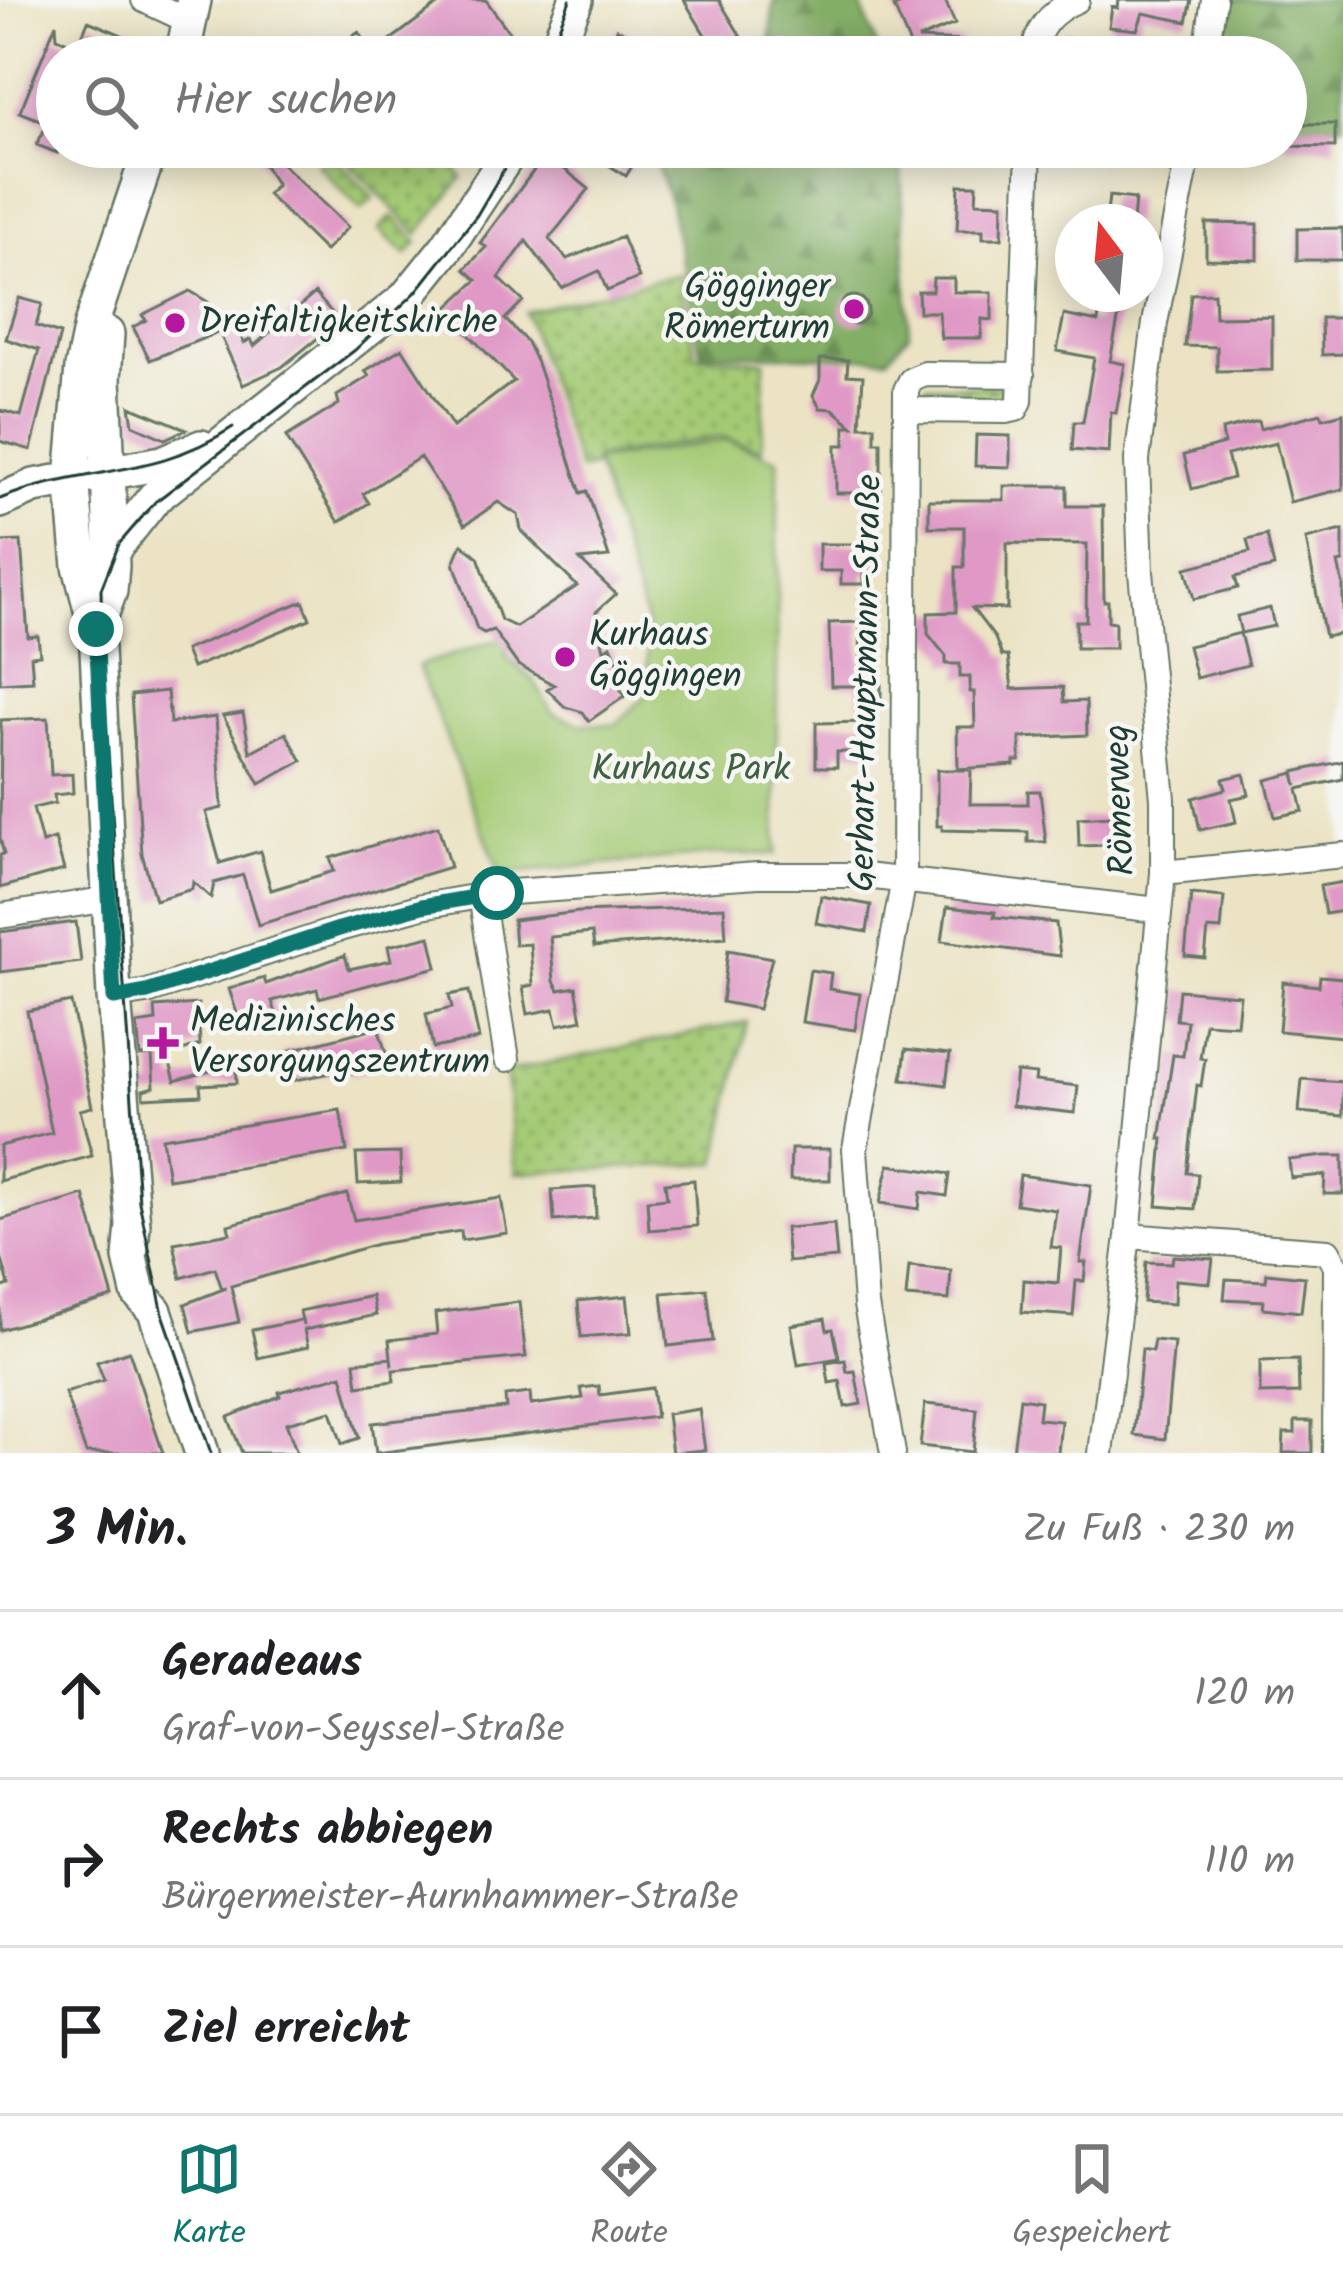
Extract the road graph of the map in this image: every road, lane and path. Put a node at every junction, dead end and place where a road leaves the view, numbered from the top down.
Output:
1 (144, 0) edge
2 (576, 0) edge
3 (1077, 0) edge
4 (1214, 0) edge
5 (193, 11) edge
6 (561, 36) edge
7 (1038, 36) edge
8 (1208, 36) edge
9 (144, 168) edge
10 (499, 168) edge
11 (1028, 168) edge
12 (1186, 168) edge
13 (105, 282) junction
14 (1022, 375) junction
15 (906, 410) junction
16 (225, 438) junction
17 (108, 490) junction
18 (73, 494) junction
19 (154, 498) junction
20 (0, 501) edge
21 (0, 517) edge
22 (112, 550) junction
23 (96, 629) junction
24 (1343, 855) edge
25 (1162, 873) junction
26 (904, 879) junction
27 (481, 895) junction
28 (110, 899) junction
29 (1158, 910) junction
30 (0, 916) edge
31 (114, 998) junction
32 (507, 1059) dead end
33 (1128, 1235) junction
34 (202, 1453) edge
35 (893, 1453) edge
36 (1101, 1453) edge
37 (1335, 1453) edge

1 - 5 street
2 - 6 street
3 - 7 street
4 - 8 street
9 - 13 street
10 - 16 street
11 - 14 street
12 - 25 street, Römerweg
13 - 17 street
13 - 18 street
14 - 15 street
14 - 15 street
15 - 26 street, Gerhart-Hauptmann-Straße
16 - 17 street
16 - 19 street
17 - 18 street
17 - 19 street
17 - 22 street
18 - 20 street
18 - 21 street
18 - 23 street
19 - 22 street
22 - 23 street
23 - 28 street
24 - 25 street
25 - 29 street, Römerweg
26 - 27 street
26 - 29 street
26 - 35 street, Gerhart-Hauptmann-Straße
27 - 31 street
27 - 32 street
28 - 30 street
28 - 31 street
29 - 33 street, Römerweg
31 - 34 street
33 - 36 street, Römerweg
33 - 37 street

